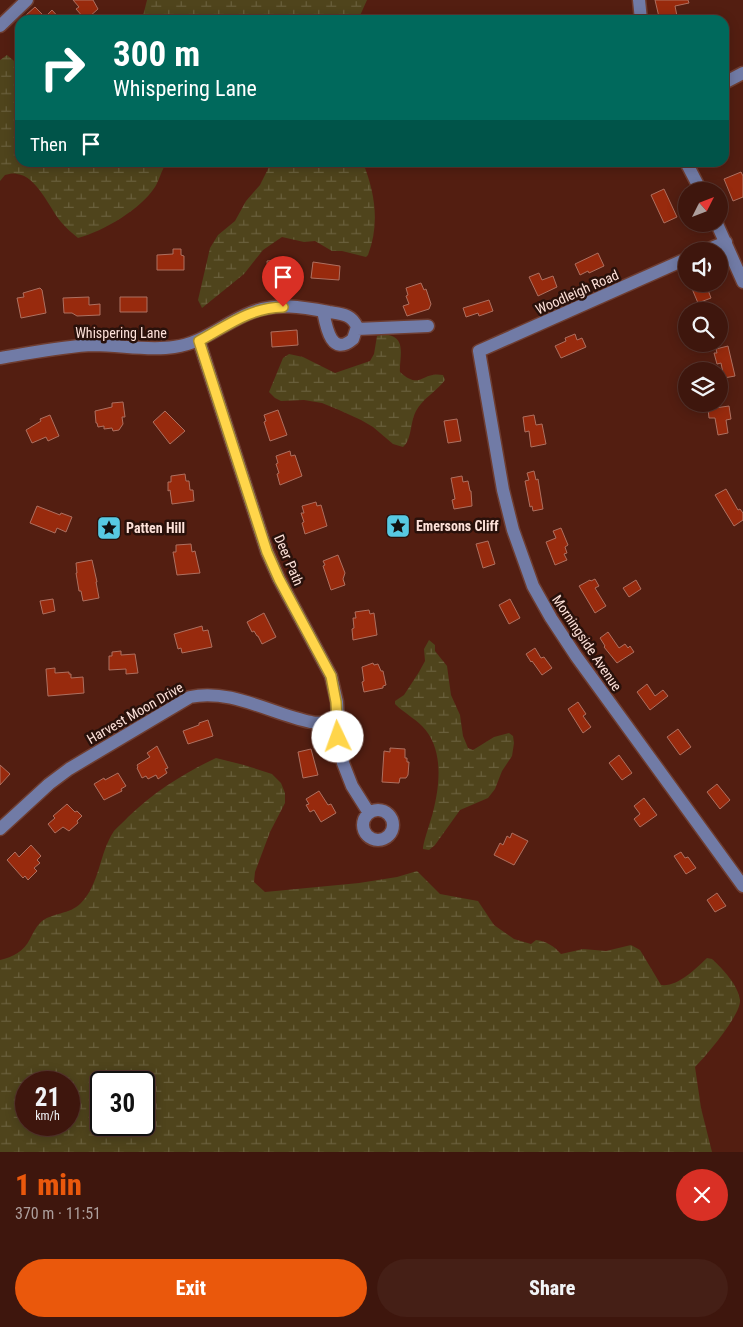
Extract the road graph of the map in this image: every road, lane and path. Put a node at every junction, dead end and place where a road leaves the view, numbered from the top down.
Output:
1 (27, 0) edge
2 (639, 0) edge
3 (640, 15) edge
4 (0, 26) edge
5 (743, 73) edge
6 (729, 81) edge
7 (689, 167) edge
8 (696, 182) edge
9 (721, 232) edge
10 (726, 242) edge
11 (728, 247) edge
12 (678, 263) edge
13 (743, 282) edge
14 (323, 311) junction
15 (428, 326) dead end
16 (357, 329) junction
17 (199, 341) junction
18 (479, 351) joint
19 (0, 358) edge
20 (338, 721) junction
21 (369, 813) dead end
22 (0, 830) edge
23 (743, 886) edge

1 - 4 street
2 - 3 street
5 - 6 street
7 - 8 street
9 - 10 street
11 - 13 street
12 - 18 street, Woodleigh Road
14 - 16 street, Whispering Lane
14 - 16 street
14 - 17 street, Whispering Lane
15 - 16 street
17 - 19 street, Whispering Lane
17 - 20 street, Deer Path
18 - 23 street, Morningside Avenue
20 - 21 street, Deer Path
20 - 22 street, Harvest Moon Drive

